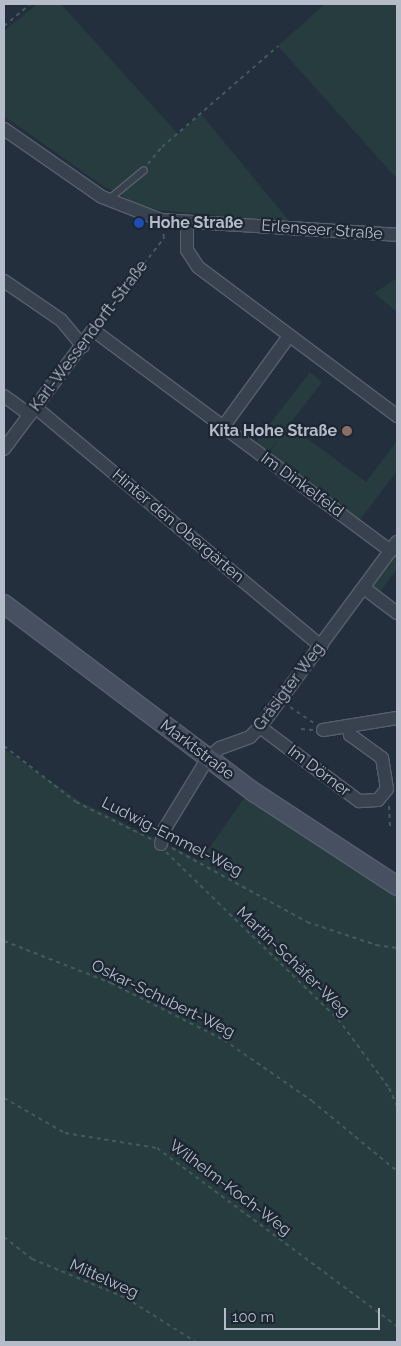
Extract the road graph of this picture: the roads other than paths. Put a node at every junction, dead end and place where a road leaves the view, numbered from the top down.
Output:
1 (4, 129) edge
2 (144, 170) road end
3 (108, 200) junction
4 (187, 222) junction
5 (397, 235) edge
6 (4, 281) edge
7 (92, 330) joint
8 (289, 336) junction
9 (83, 346) junction
10 (4, 396) edge
11 (33, 411) junction
12 (397, 416) edge
13 (222, 427) junction
14 (4, 449) edge
15 (394, 547) edge
16 (364, 588) junction
17 (4, 604) edge
18 (397, 614) edge
19 (321, 646) junction
20 (397, 718) edge
21 (349, 726) junction
22 (260, 727) junction
23 (323, 730) road end
24 (208, 758) junction
25 (161, 844) road end
26 (397, 886) edge

1 - 3 street, Erlenseer Straße
2 - 3 lane
3 - 4 street, Erlenseer Straße
4 - 5 street, Erlenseer Straße
4 - 8 street
6 - 9 street
7 - 9 street, Karl-Wessendorft-Straße
7 - 13 street, Im Dinkelfeld
8 - 12 street
8 - 13 street
9 - 11 street, Karl-Wessendorft-Straße
10 - 11 street, Hinter den Obergärten
11 - 14 street, Karl-Wessendorft-Straße
11 - 19 street, Hinter den Obergärten
13 - 15 street, Im Dinkelfeld
15 - 16 street, Gräsigter Weg
16 - 18 street
16 - 19 street, Gräsigter Weg
17 - 24 street, Marktstraße
19 - 22 street, Gräsigter Weg
20 - 21 street
21 - 22 street, Im Dörner
21 - 23 street
22 - 24 street, Gräsigter Weg
24 - 25 street, Gräsigter Weg
24 - 26 street, Marktstraße

